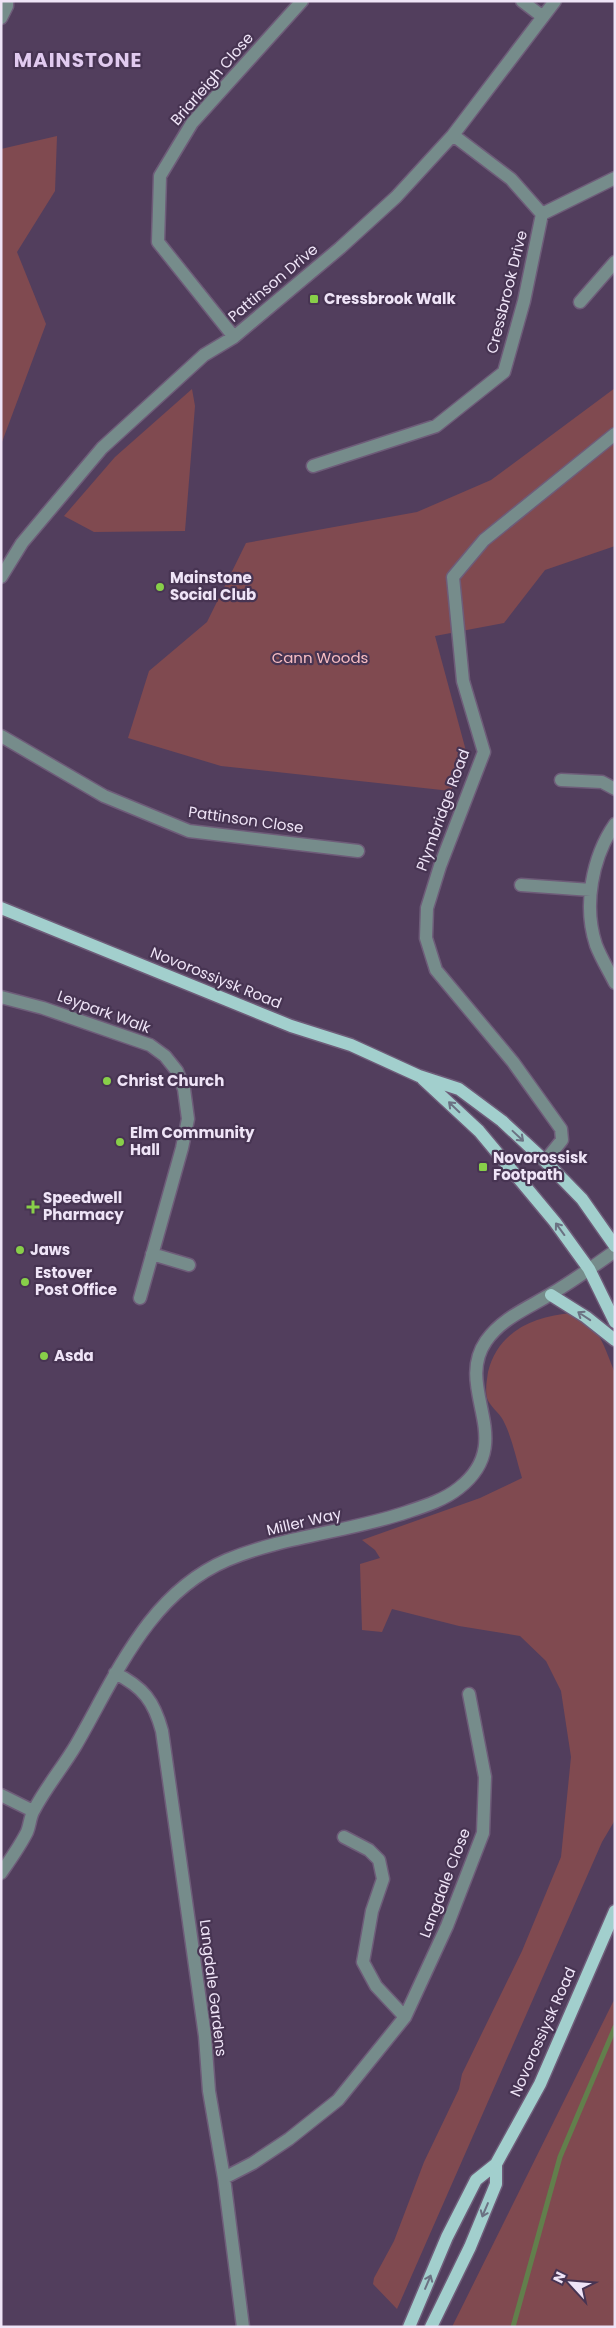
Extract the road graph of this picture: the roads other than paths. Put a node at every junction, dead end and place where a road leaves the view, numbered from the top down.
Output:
1 (7, 1) edge
2 (522, 1) edge
3 (555, 1) edge
4 (300, 2) edge
5 (542, 17) junction
6 (1, 18) edge
7 (453, 135) junction
8 (615, 178) edge
9 (542, 214) junction
10 (615, 262) edge
11 (580, 302) dead end
12 (234, 337) junction
13 (615, 434) edge
14 (313, 466) dead end
15 (1, 577) edge
16 (1, 736) edge
17 (561, 780) dead end
18 (615, 789) edge
19 (615, 824) edge
20 (358, 851) dead end
21 (521, 885) dead end
22 (591, 890) junction
23 (1, 908) edge
24 (615, 983) edge
25 (1, 997) edge
26 (419, 1076) junction
27 (545, 1161) junction
28 (615, 1246) edge
29 (615, 1251) edge
30 (152, 1254) junction
31 (189, 1265) dead end
32 (589, 1269) junction
33 (551, 1295) junction
34 (140, 1298) dead end
35 (615, 1322) edge
36 (615, 1340) edge
37 (115, 1673) junction
38 (469, 1694) dead end
39 (1, 1796) edge
40 (33, 1811) junction
41 (344, 1837) dead end
42 (1, 1873) edge
43 (615, 1911) edge
44 (405, 2017) junction
45 (496, 2164) junction
46 (224, 2178) junction
47 (243, 2327) edge
48 (409, 2327) edge
49 (431, 2327) edge

1 - 6 street
2 - 5 street
3 - 5 street, Pattinson Drive
4 - 12 street, Briarleigh Close
5 - 7 street, Pattinson Drive
7 - 9 street, Cressbrook Drive
7 - 12 street, Pattinson Drive
8 - 9 street, Cressbrook Drive
9 - 14 street, Cressbrook Drive
10 - 11 street
12 - 15 street, Pattinson Drive
13 - 27 street, Plymbridge Road
16 - 20 street, Pattinson Close
17 - 18 street
19 - 22 street
21 - 22 street
22 - 24 street
23 - 26 main road, Novorossiysk Road
25 - 30 street, Leypark Walk
26 -> 27 main road, Novorossiysk Road
32 -> 26 main road, Novorossiysk Road
27 - 28 main road, Novorossiysk Road
29 - 32 street, Miller Way
30 - 31 street
30 - 34 street, Leypark Walk
32 - 33 street, Miller Way
32 - 35 main road, Novorossiysk Road
36 -> 33 main road
33 - 37 street, Miller Way
37 - 40 street, Miller Way
37 - 46 street, Langdale Gardens
38 - 44 street, Langdale Close
39 - 40 street
40 - 42 street, Miller Way
41 - 44 street
43 - 45 main road, Novorossiysk Road
44 - 46 street, Langdale Close
48 -> 45 main road, Novorossiysk Road
45 -> 49 main road, Novorossiysk Road
46 - 47 street, Langdale Gardens

